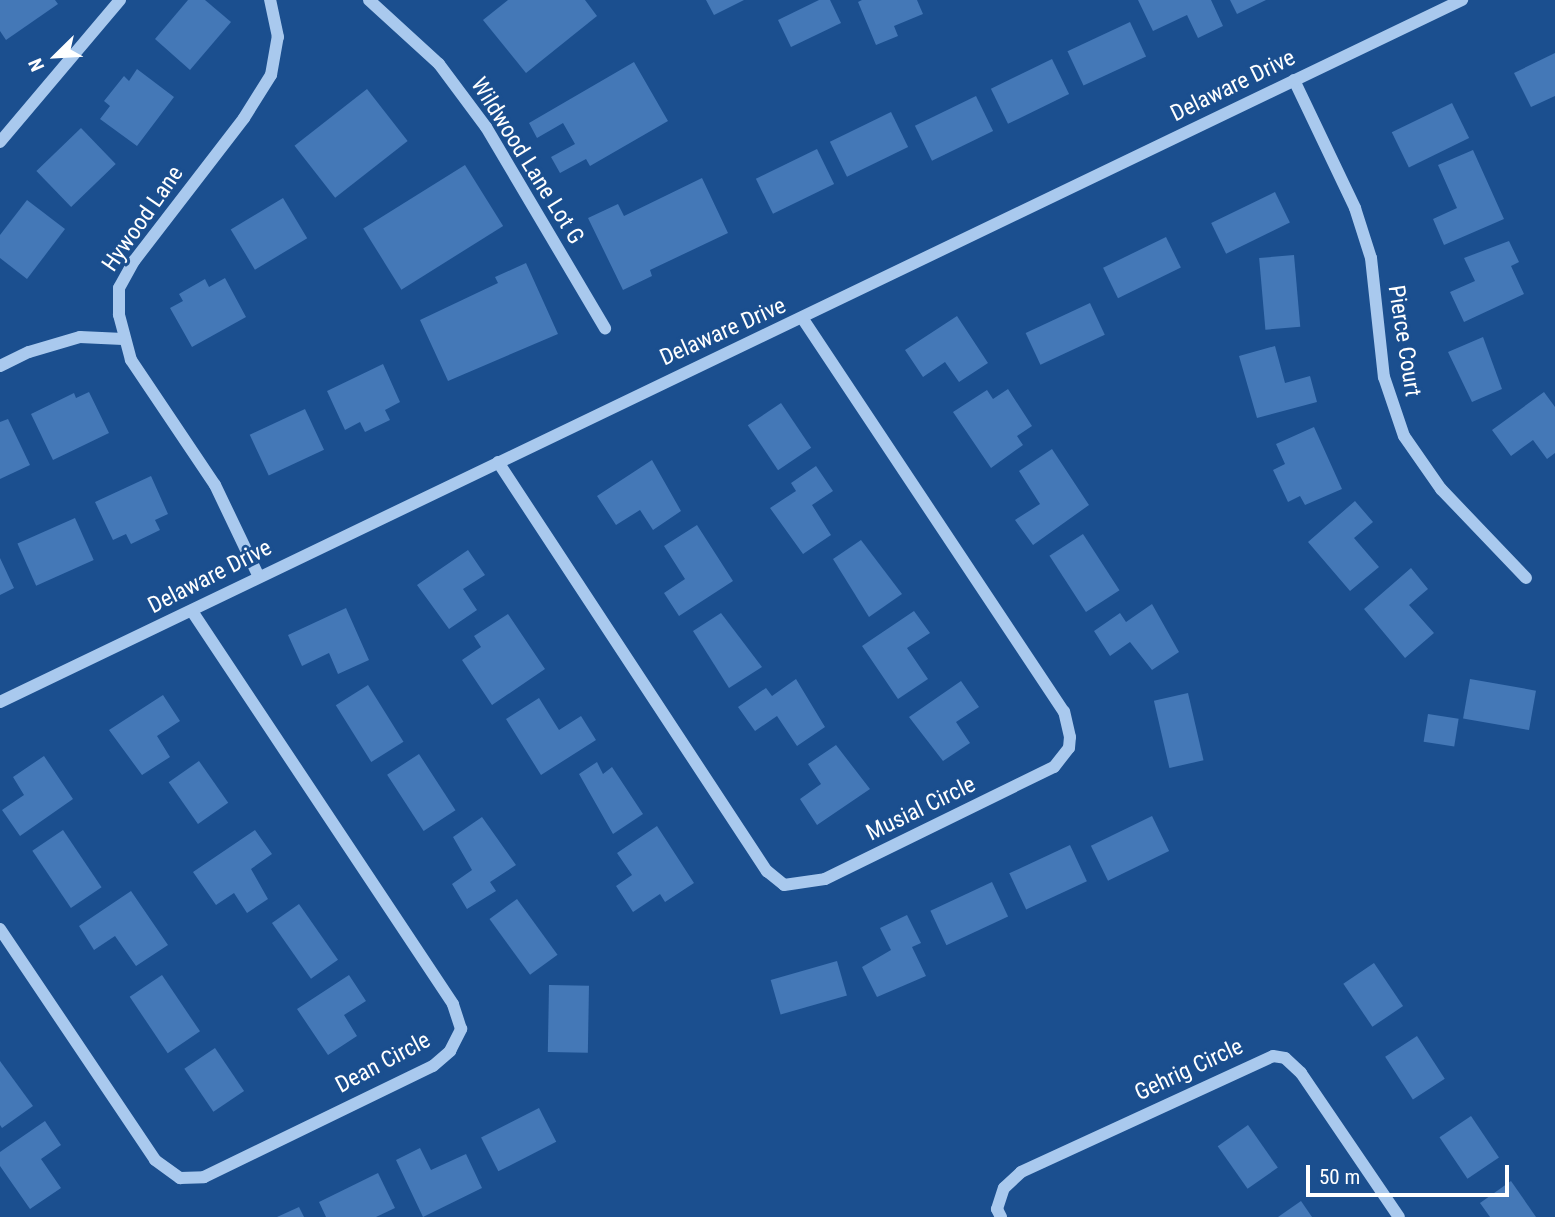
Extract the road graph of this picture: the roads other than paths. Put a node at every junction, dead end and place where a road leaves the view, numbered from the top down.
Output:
1 (120, 0) edge
2 (270, 0) edge
3 (369, 0) edge
4 (1462, 0) edge
5 (1294, 80) junction
6 (0, 142) edge
7 (803, 319) junction
8 (605, 328) dead end
9 (122, 339) junction
10 (0, 366) edge
11 (498, 462) junction
12 (258, 575) junction
13 (1526, 579) dead end
14 (192, 611) junction
15 (0, 702) edge
16 (0, 929) edge
17 (1001, 1217) edge
18 (1399, 1217) edge

1 - 6 street
2 - 9 street, Hywood Lane
3 - 8 street, Wildwood Lane Lot G
4 - 5 street, Delaware Drive
5 - 7 street, Delaware Drive
5 - 13 street, Pierce Court
7 - 11 street, Delaware Drive
7 - 11 street, Musial Circle
9 - 10 street
9 - 12 street, Hywood Lane
11 - 12 street, Delaware Drive
12 - 14 street, Delaware Drive
14 - 15 street, Delaware Drive
14 - 16 street, Dean Circle
17 - 18 street, Gehrig Circle

